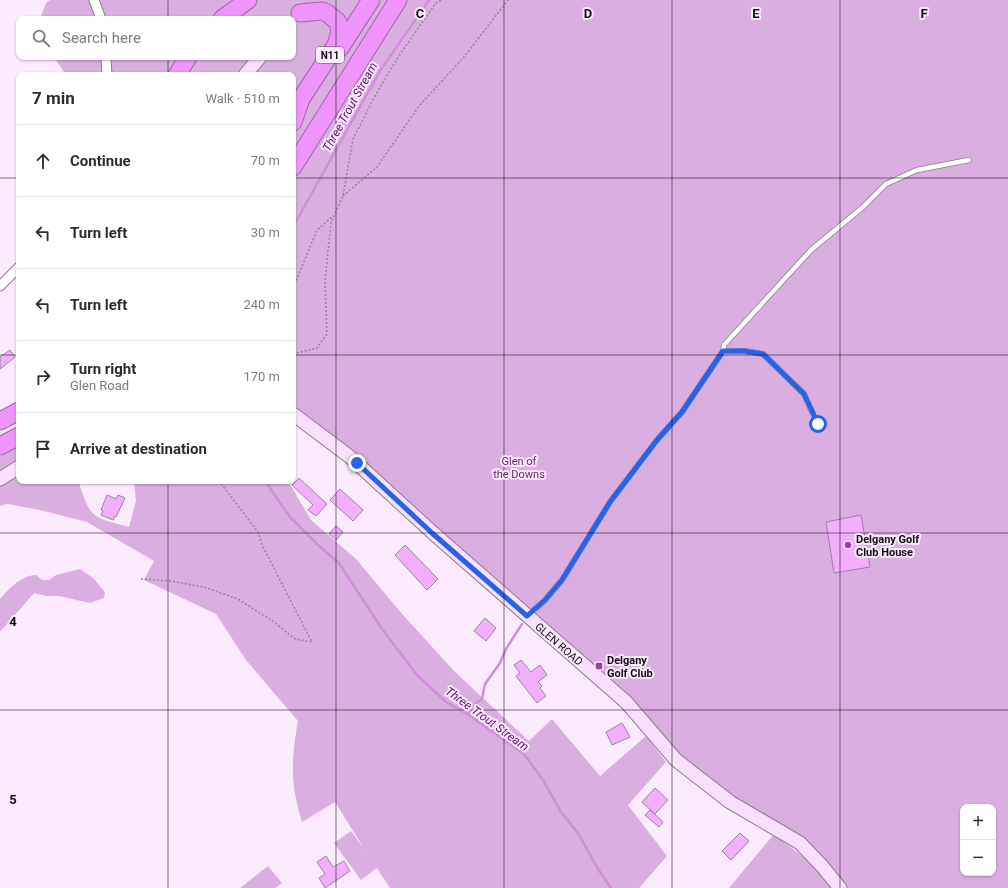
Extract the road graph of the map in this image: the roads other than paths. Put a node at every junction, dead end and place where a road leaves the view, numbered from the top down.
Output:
1 (94, 0) edge
2 (248, 0) edge
3 (316, 0) edge
4 (371, 0) edge
5 (398, 0) edge
6 (100, 16) edge
7 (226, 16) edge
8 (297, 17) edge
9 (106, 60) edge
10 (186, 60) edge
11 (258, 60) edge
12 (107, 72) edge
13 (180, 72) edge
14 (248, 72) edge
15 (296, 113) edge
16 (296, 117) edge
17 (969, 160) dead end
18 (296, 162) edge
19 (16, 270) edge
20 (0, 286) edge
21 (723, 351) junction
22 (16, 413) edge
23 (296, 416) edge
24 (0, 421) edge
25 (818, 424) dead end
26 (16, 438) edge
27 (0, 446) edge
28 (16, 470) edge
29 (0, 478) edge
30 (527, 616) junction
31 (840, 888) edge

1 - 6 street
2 - 7 highway
3 - 8 highway, N11
4 - 16 highway, N11
5 - 18 highway, N11
8 - 15 highway, N11
9 - 12 street
10 - 13 highway
11 - 14 main road
17 - 21 lane
19 - 20 street
21 - 25 lane
21 - 30 lane
22 - 24 highway
23 - 30 main road, GLEN ROAD
26 - 27 highway
28 - 29 main road
30 - 31 main road, GLEN ROAD

